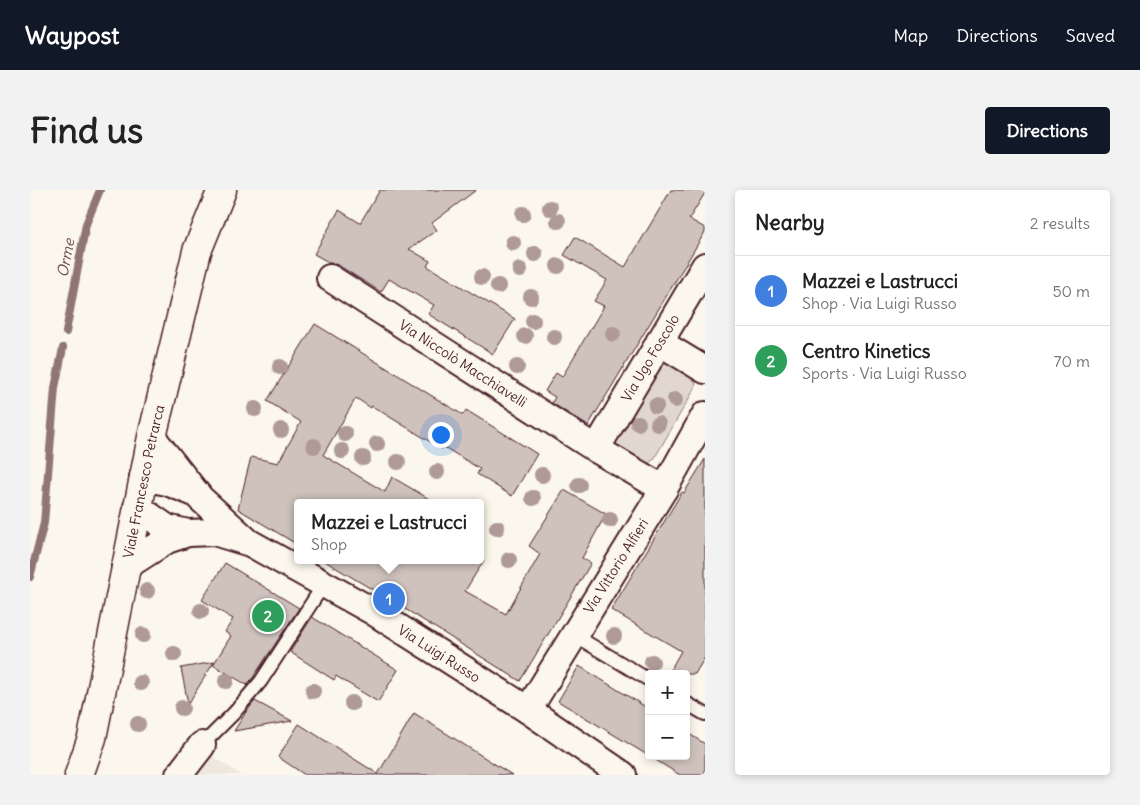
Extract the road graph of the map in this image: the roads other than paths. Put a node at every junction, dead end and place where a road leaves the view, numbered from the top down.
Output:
1 (222, 190) edge
2 (705, 266) edge
3 (330, 278) dead end
4 (658, 342) junction
5 (705, 370) edge
6 (705, 415) edge
7 (152, 437) junction
8 (596, 449) junction
9 (143, 476) junction
10 (664, 489) junction
11 (198, 494) junction
12 (138, 507) junction
13 (188, 533) junction
14 (250, 543) junction
15 (126, 567) junction
16 (324, 584) junction
17 (574, 635) junction
18 (645, 678) edge
19 (690, 705) edge
20 (528, 710) junction
21 (705, 714) edge
22 (202, 745) joint
23 (79, 775) edge
24 (179, 775) edge
25 (623, 775) edge

1 - 7 main road, Viale Francesco Petrarca
2 - 4 street, Via Ugo Foscolo
3 - 8 street, Via Niccolò Macchiavelli
4 - 5 street
4 - 8 street, Via Ugo Foscolo
6 - 10 street, Via Vittorio Alfieri
7 - 9 main road, Viale Francesco Petrarca
7 - 11 street, Via Luigi Russo
8 - 10 street
9 - 11 street, Via Luigi Russo
9 - 12 main road, Viale Francesco Petrarca
10 - 17 street, Via Vittorio Alfieri
11 - 14 street, Via Luigi Russo
12 - 13 street, Via Luigi Russo
12 - 15 main road, Viale Francesco Petrarca
13 - 14 street, Via Luigi Russo
13 - 15 street, Via Luigi Russo
14 - 16 street, Via Luigi Russo
15 - 23 main road, Viale Francesco Petrarca
16 - 20 street, Via Luigi Russo
16 - 22 lane
17 - 18 lane
17 - 20 street, Via Vittorio Alfieri
19 - 21 lane
20 - 25 street, Via Luigi Russo
22 - 24 street

